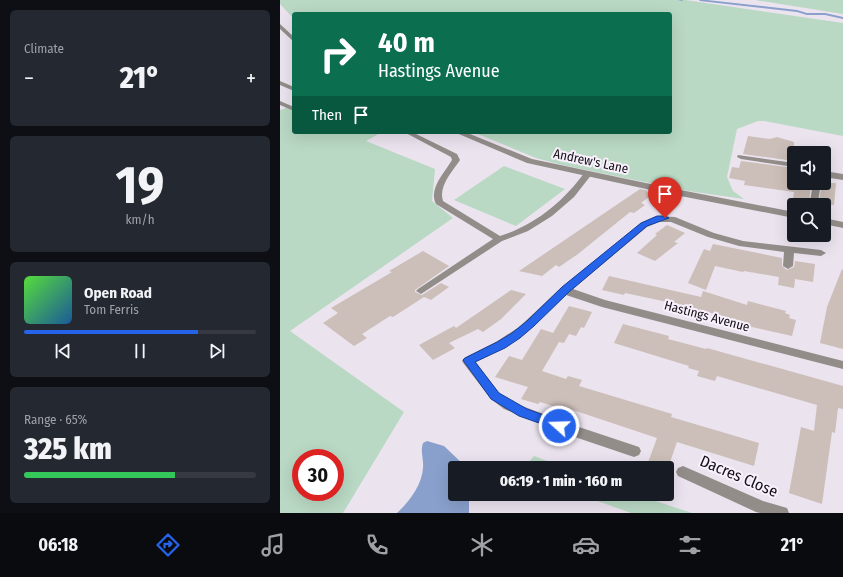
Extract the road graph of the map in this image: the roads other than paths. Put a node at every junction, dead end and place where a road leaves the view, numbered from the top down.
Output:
1 (281, 28) edge
2 (292, 38) edge
3 (280, 83) edge
4 (292, 88) edge
5 (280, 103) edge
6 (292, 108) edge
7 (411, 134) edge
8 (463, 134) edge
9 (741, 157) dead end
10 (787, 164) edge
11 (588, 174) junction
12 (831, 175) edge
13 (843, 177) edge
14 (787, 214) edge
15 (831, 222) edge
16 (843, 225) edge
17 (500, 239) junction
18 (789, 250) junction
19 (821, 253) dead end
20 (788, 266) dead end
21 (565, 290) junction
22 (421, 291) dead end
23 (843, 364) edge
24 (634, 451) dead end
25 (683, 472) dead end
26 (782, 513) edge

1 - 2 street
3 - 4 lane
5 - 6 lane
7 - 17 lane
8 - 11 street, Andrew's Lane
9 - 10 lane
11 - 14 street, Andrew's Lane
11 - 17 lane
12 - 13 street
15 - 16 street
17 - 22 lane
18 - 19 street
18 - 20 street
18 - 21 street
21 - 23 street, Hastings Avenue
21 - 24 street
25 - 26 street, Dacres Close

